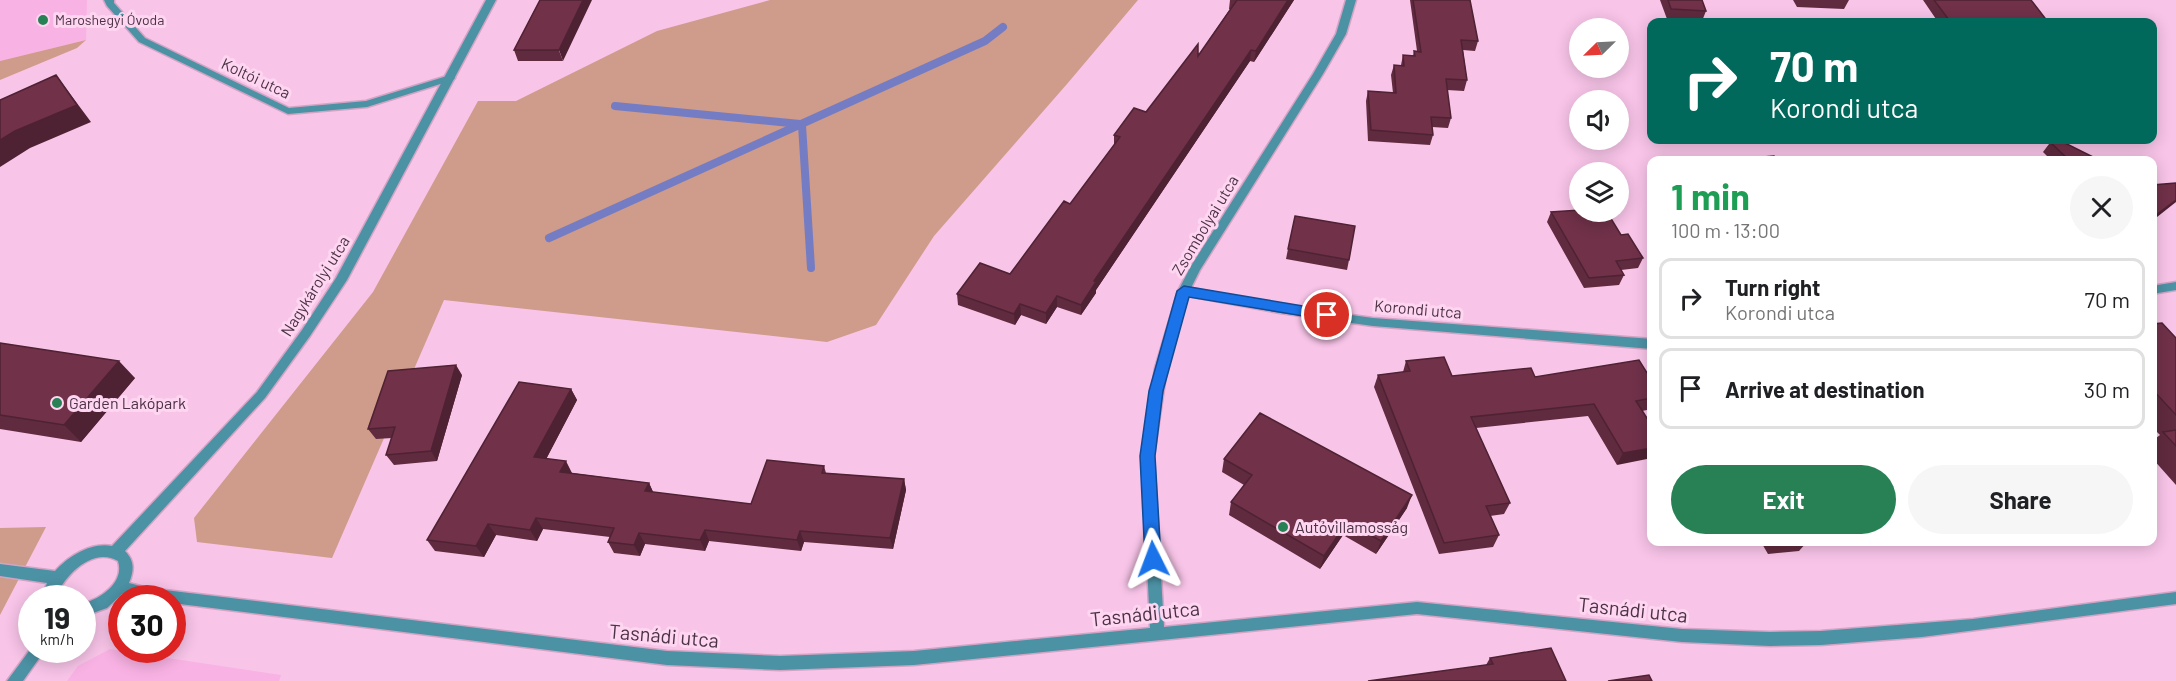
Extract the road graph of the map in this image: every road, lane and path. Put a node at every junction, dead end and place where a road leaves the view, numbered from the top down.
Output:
1 (109, 0) edge
2 (491, 0) edge
3 (1351, 0) edge
4 (450, 78) junction
5 (2176, 286) edge
6 (2157, 289) edge
7 (1184, 291) junction
8 (1647, 344) edge
9 (115, 553) junction
10 (0, 570) edge
11 (57, 578) junction
12 (53, 585) edge
13 (120, 585) edge
14 (2176, 598) edge
15 (186, 599) edge
16 (1157, 632) junction
17 (28, 663) edge
18 (14, 681) edge

1 - 4 street, Koltói utca
2 - 4 street, Nagykárolyi utca
3 - 7 street, Zsombolyai utca
4 - 9 street, Nagykárolyi utca
5 - 6 street
7 - 8 street, Korondi utca
7 - 16 street, Zsombolyai utca
9 - 11 street
9 - 13 street
10 - 11 street
11 - 12 street
14 - 16 street, Tasnádi utca
15 - 16 street, Tasnádi utca
17 - 18 street

